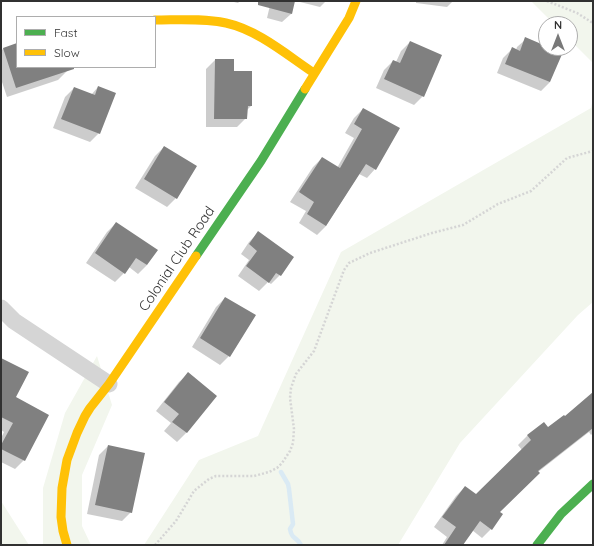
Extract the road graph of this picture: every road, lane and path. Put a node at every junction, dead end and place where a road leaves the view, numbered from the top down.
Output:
1 (356, 1) edge
2 (546, 1) edge
3 (156, 20) edge
4 (593, 23) edge
5 (314, 73) junction
6 (593, 151) edge
7 (1, 308) edge
8 (109, 384) junction
9 (593, 484) edge
10 (67, 545) edge
11 (155, 545) edge
12 (537, 545) edge

1 - 5 street, Colonial Club Road
2 - 4 path
3 - 5 street
5 - 8 street, Colonial Club Road
6 - 11 path
7 - 8 street
8 - 10 street, Colonial Club Road
9 - 12 street

